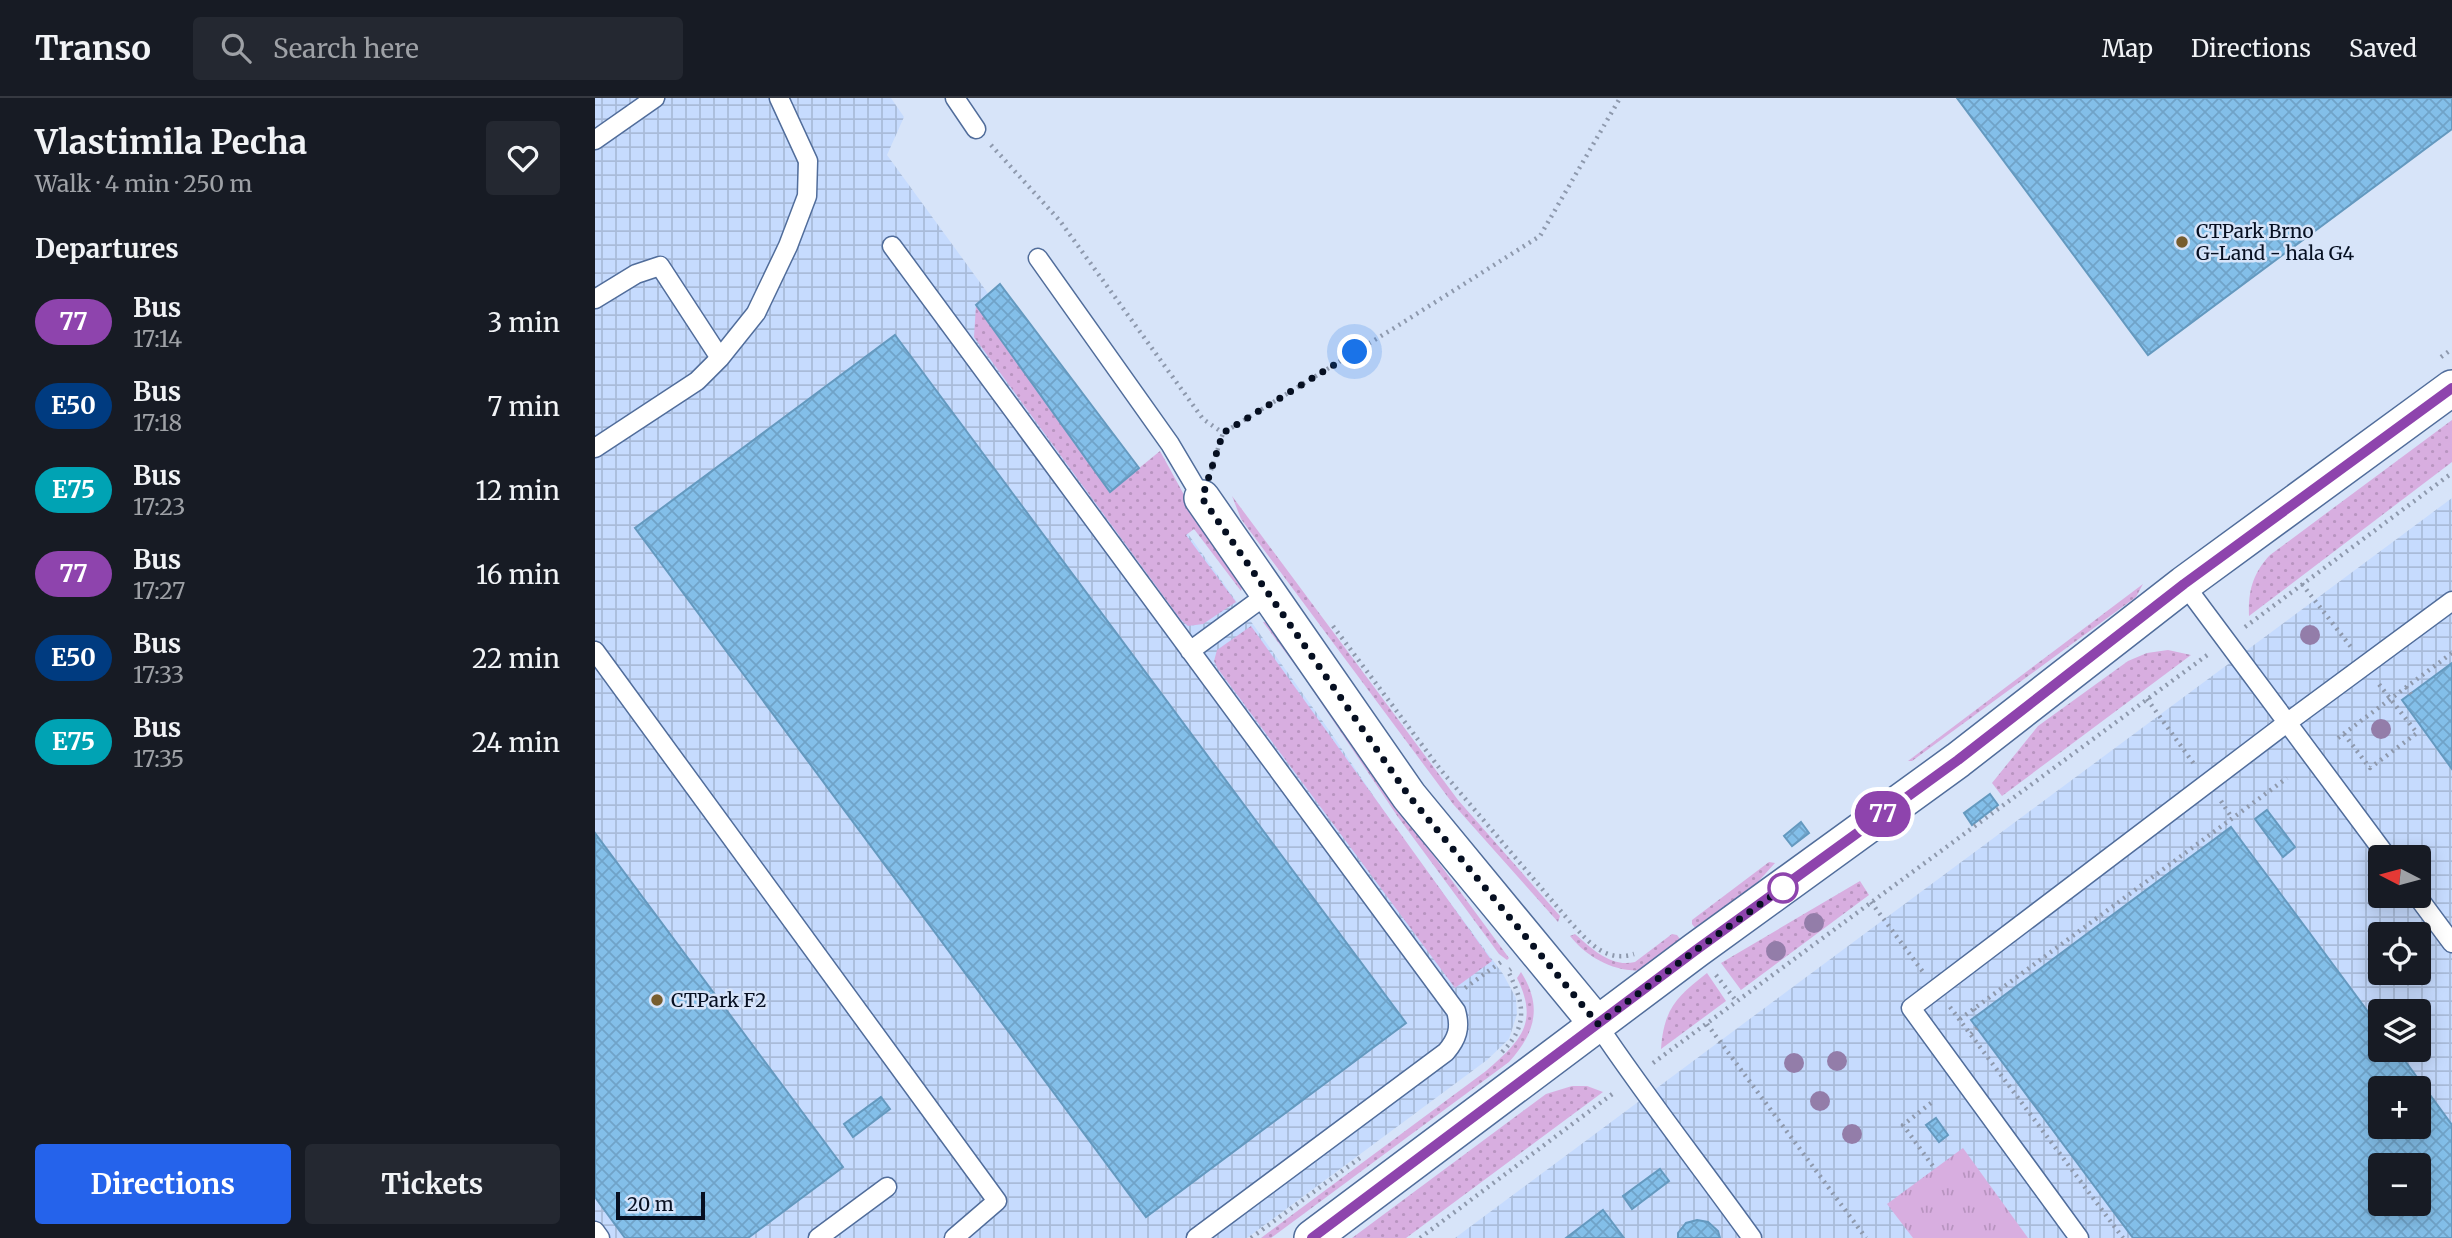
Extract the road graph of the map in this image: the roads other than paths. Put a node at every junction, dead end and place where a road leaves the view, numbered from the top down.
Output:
1 (655, 98) edge
2 (779, 98) edge
3 (955, 98) edge
4 (976, 129) road end
5 (595, 140) edge
6 (892, 246) dead end
7 (1038, 258) dead end
8 (595, 299) edge
9 (720, 358) junction
10 (2452, 388) edge
11 (595, 448) edge
12 (1212, 487) joint
13 (2184, 584) junction
14 (1269, 593) junction
15 (2452, 601) edge
16 (595, 651) edge
17 (1190, 651) junction
18 (2288, 722) junction
19 (2378, 845) edge
20 (2426, 908) edge
21 (2452, 943) edge
22 (1598, 1024) junction
23 (887, 1187) dead end
24 (595, 1231) edge
25 (600, 1238) edge
26 (818, 1238) edge
27 (954, 1238) edge
28 (1196, 1238) edge
29 (1312, 1238) edge
30 (1752, 1238) edge
31 (2078, 1238) edge

1 - 5 lane
2 - 9 lane
3 - 4 lane
6 - 17 lane
7 - 12 lane
8 - 9 lane
9 - 11 lane
10 - 13 street
12 - 14 street
13 - 18 lane
13 - 22 street
14 - 17 lane
14 - 22 street
15 - 18 lane
16 - 27 lane
17 - 28 lane
18 - 19 lane
18 - 31 lane
20 - 21 lane
22 - 29 street
22 - 30 lane
23 - 26 lane
24 - 25 lane

